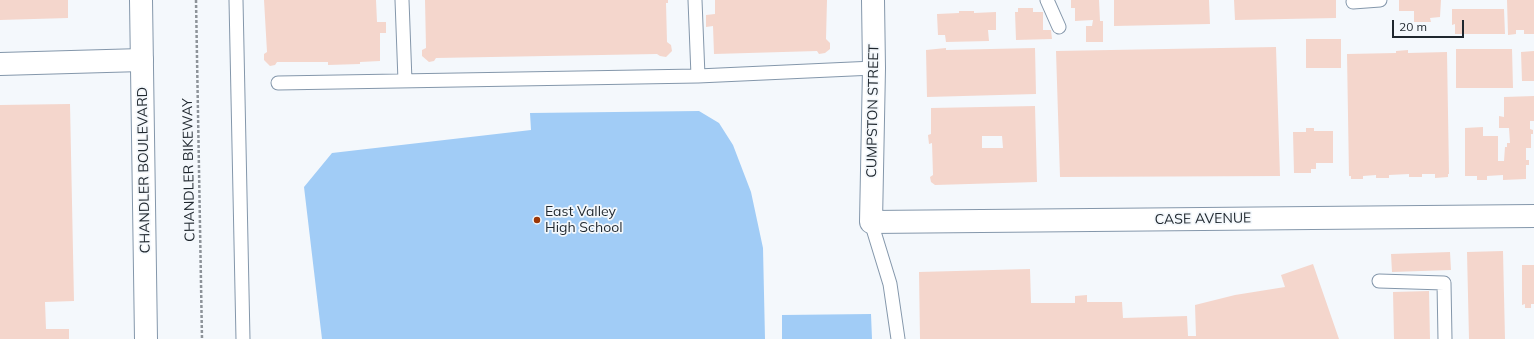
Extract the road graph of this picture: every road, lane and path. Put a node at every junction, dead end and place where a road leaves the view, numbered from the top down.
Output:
1 (141, 0) edge
2 (196, 0) edge
3 (236, 0) edge
4 (402, 0) edge
5 (696, 0) edge
6 (874, 0) edge
7 (1047, 0) edge
8 (1380, 0) edge
9 (1353, 2) dead end
10 (1059, 27) dead end
11 (142, 60) junction
12 (0, 64) edge
13 (874, 68) junction
14 (698, 76) junction
15 (405, 81) junction
16 (278, 83) dead end
17 (1534, 216) edge
18 (871, 222) junction
19 (1379, 281) dead end
20 (146, 339) edge
21 (202, 339) edge
22 (243, 339) edge
23 (898, 339) edge
24 (1445, 339) edge

1 - 11 street, CHANDLER BOULEVARD
2 - 21 path, CHANDLER BIKEWAY
3 - 22 lane
4 - 15 lane
5 - 14 lane
6 - 13 street, CUMPSTON STREET
7 - 10 lane
8 - 9 lane
11 - 12 street
11 - 20 street, CHANDLER BOULEVARD
13 - 14 lane
13 - 18 street, CUMPSTON STREET
14 - 15 lane
15 - 16 lane
17 - 18 street, CASE AVENUE
18 - 23 lane
19 - 24 lane

